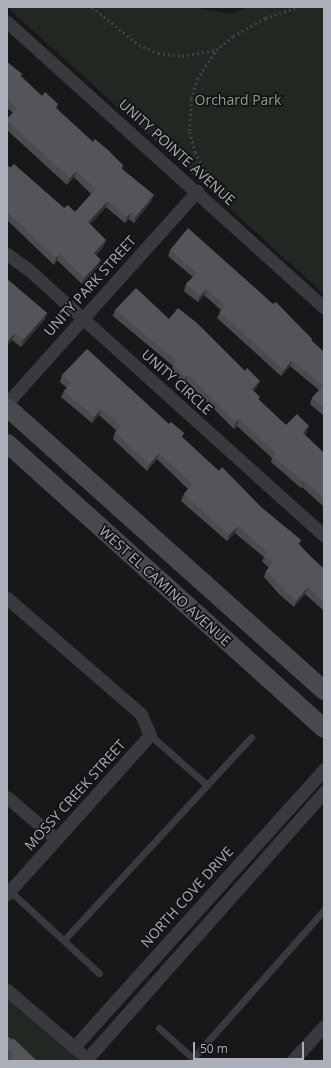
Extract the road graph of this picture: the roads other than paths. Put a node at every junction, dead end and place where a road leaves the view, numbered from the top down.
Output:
1 (7, 22) edge
2 (197, 191) junction
3 (7, 254) edge
4 (324, 307) edge
5 (83, 319) junction
6 (7, 403) edge
7 (7, 407) edge
8 (7, 443) edge
9 (324, 536) edge
10 (7, 598) edge
11 (324, 690) edge
12 (324, 728) edge
13 (150, 735) junction
14 (251, 737) dead end
15 (324, 769) edge
16 (207, 785) junction
17 (324, 792) edge
18 (7, 796) edge
19 (56, 840) junction
20 (9, 892) edge
21 (324, 910) edge
22 (64, 940) junction
23 (99, 973) dead end
24 (7, 990) edge
25 (324, 1026) edge
26 (159, 1028) dead end
27 (74, 1047) junction
28 (195, 1059) edge
29 (297, 1059) edge
30 (88, 1060) edge

1 - 2 street, UNITY POINTE AVENUE
2 - 4 street, UNITY POINTE AVENUE
2 - 5 street, UNITY PARK STREET
3 - 5 street, UNITY CIRCLE
5 - 6 street, UNITY PARK STREET
5 - 9 street, UNITY CIRCLE
7 - 11 main road, WEST EL CAMINO AVENUE
8 - 12 main road, WEST EL CAMINO AVENUE
10 - 13 street
13 - 16 lane
13 - 19 street, MOSSY CREEK STREET
14 - 16 lane
15 - 27 street, NORTH COVE DRIVE
16 - 22 lane
17 - 30 street
18 - 19 street
19 - 20 street, MOSSY CREEK STREET
20 - 22 lane
21 - 28 lane
22 - 23 lane
24 - 27 street
25 - 29 street
26 - 28 lane
27 - 30 street

